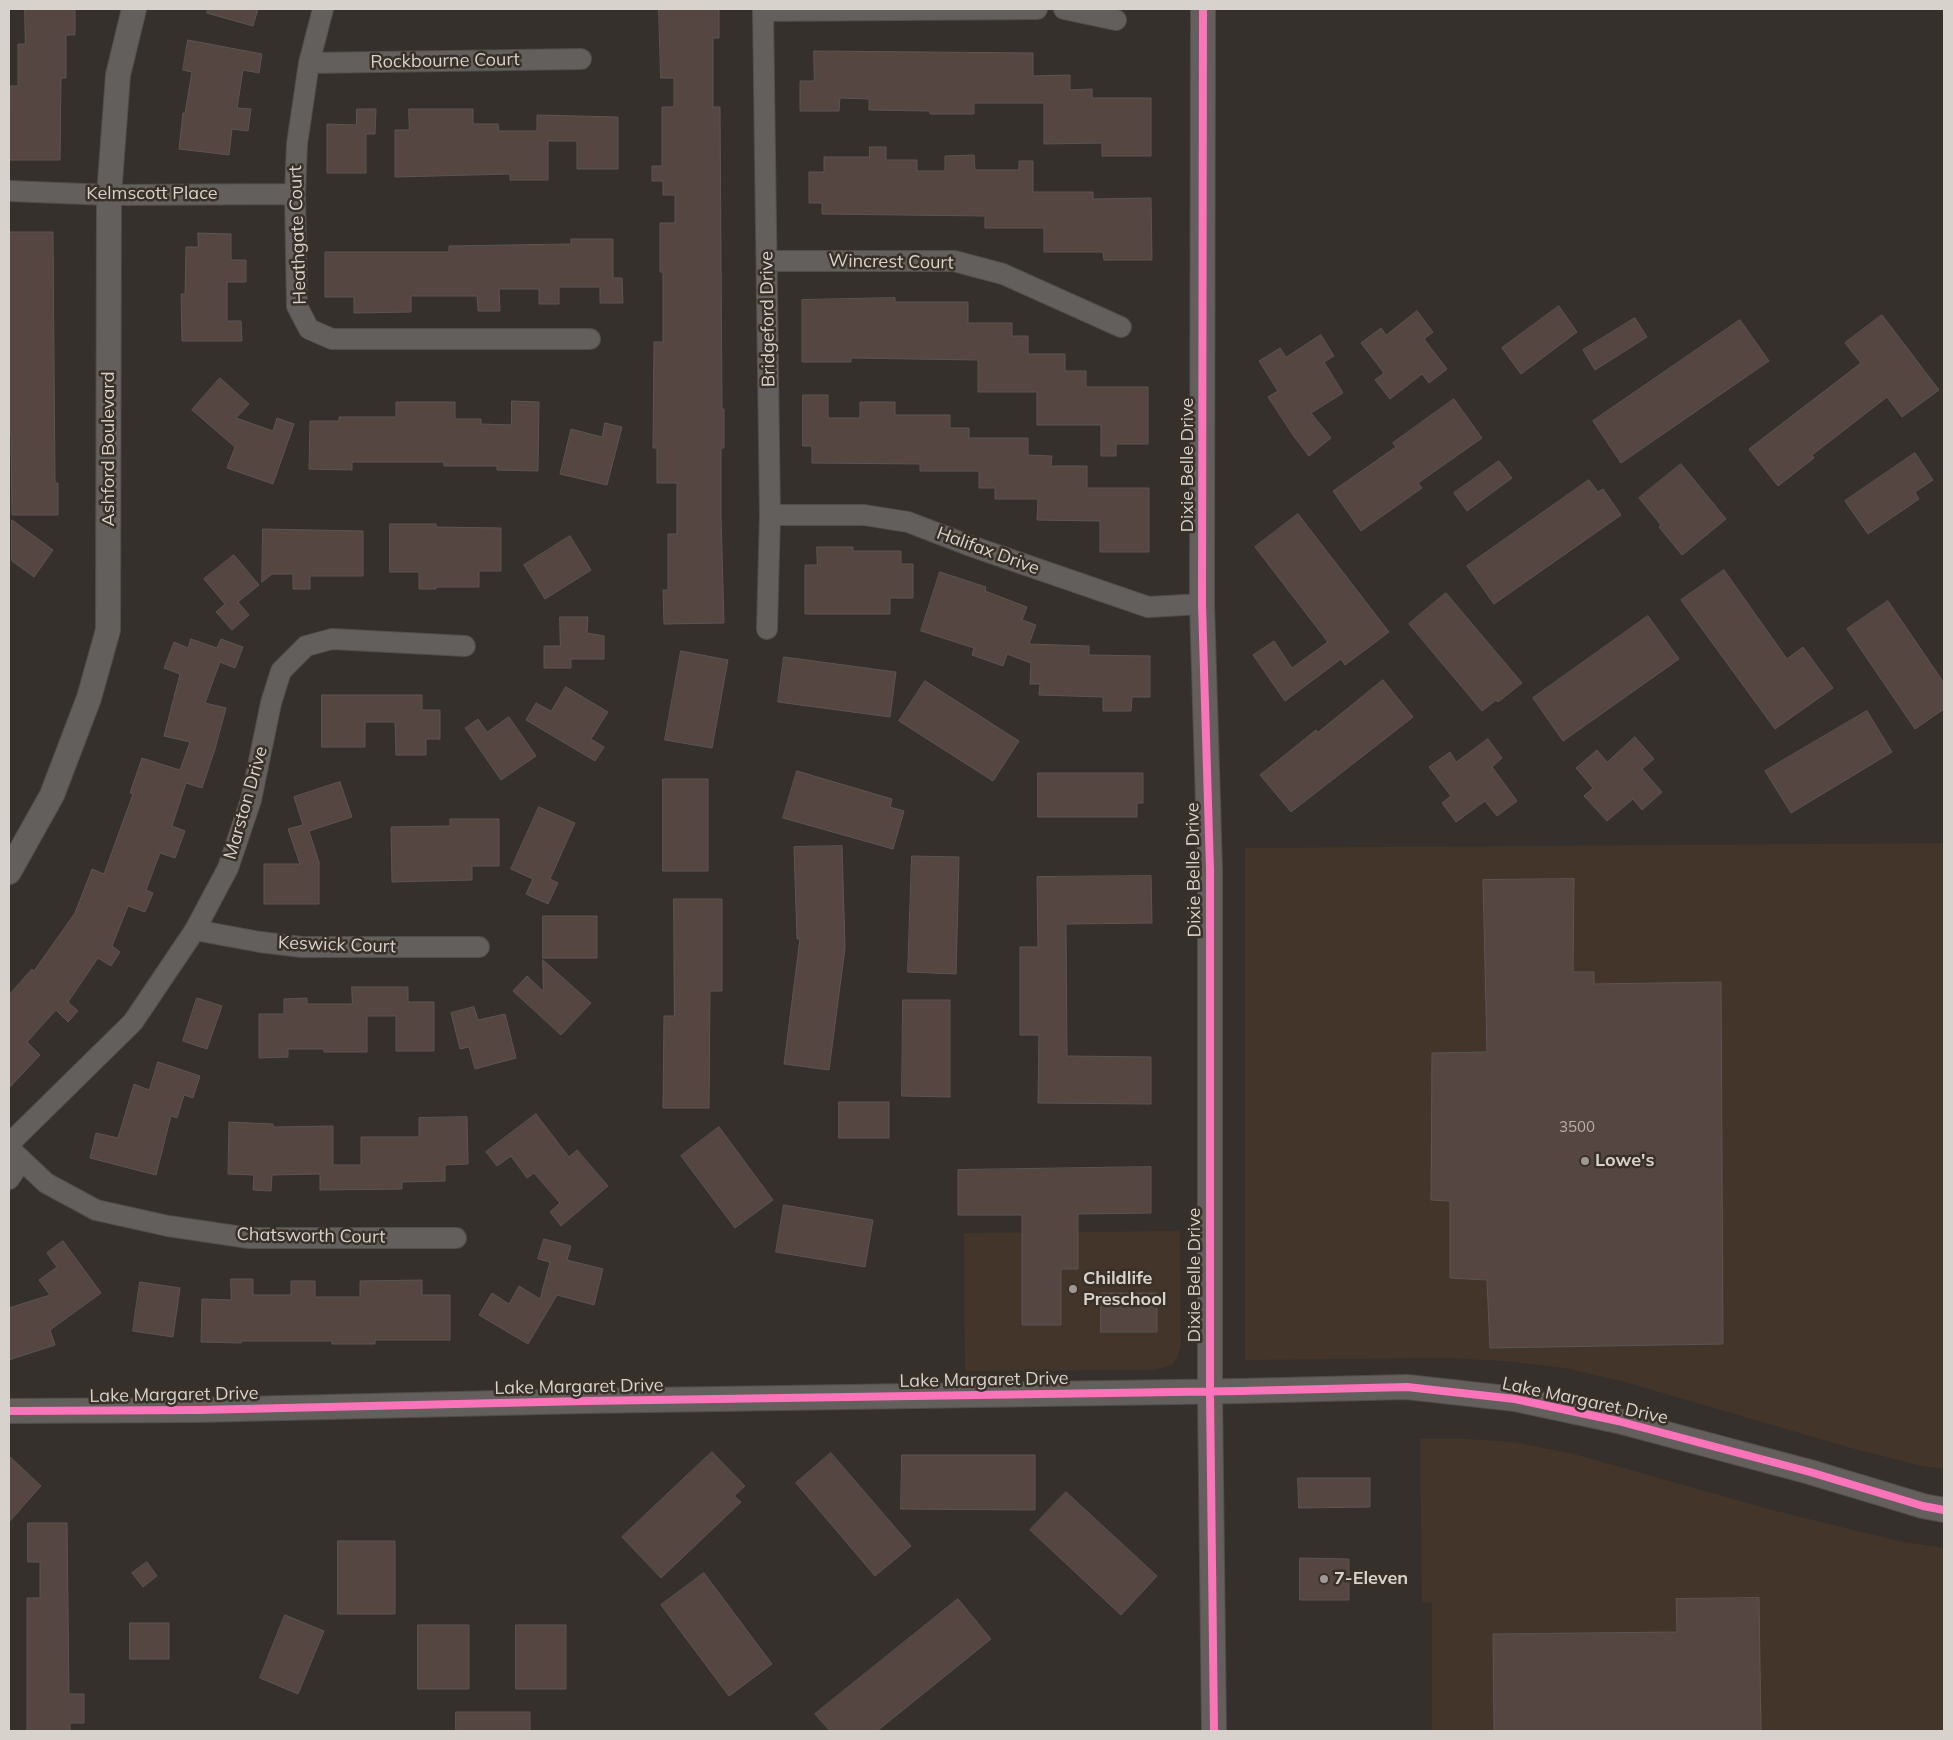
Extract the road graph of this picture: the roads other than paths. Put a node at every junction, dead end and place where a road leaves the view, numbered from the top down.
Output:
1 (134, 9) edge
2 (324, 9) edge
3 (1037, 9) edge
4 (1064, 9) edge
5 (1203, 9) edge
6 (763, 10) edge
7 (1116, 20) dead end
8 (581, 59) dead end
9 (308, 63) junction
10 (9, 191) edge
11 (295, 194) junction
12 (109, 195) junction
13 (768, 261) junction
14 (1121, 327) dead end
15 (590, 339) dead end
16 (770, 515) junction
17 (1202, 604) junction
18 (768, 629) dead end
19 (465, 646) dead end
20 (9, 872) edge
21 (196, 930) junction
22 (479, 947) dead end
23 (9, 1144) edge
24 (15, 1154) edge
25 (9, 1179) edge
26 (456, 1238) dead end
27 (1210, 1392) junction
28 (9, 1411) edge
29 (1944, 1510) edge
30 (1214, 1731) edge

1 - 12 street, Ashford Boulevard
2 - 9 street, Heathgate Court
3 - 6 street
4 - 7 street
5 - 17 street, Dixie Belle Drive
6 - 13 street, Bridgeford Drive
8 - 9 street, Rockbourne Court
9 - 11 street, Heathgate Court
10 - 12 street, Kelmscott Place
11 - 12 street, Kelmscott Place
11 - 15 street, Heathgate Court
12 - 20 street, Ashford Boulevard
13 - 14 street, Wincrest Court
13 - 16 street, Bridgeford Drive
16 - 17 street, Halifax Drive
16 - 18 street, Bridgeford Drive
17 - 27 street, Dixie Belle Drive
19 - 21 street, Marston Drive
21 - 22 street, Keswick Court
21 - 23 street, Marston Drive
24 - 25 street
24 - 26 street, Chatsworth Court
27 - 28 street, Lake Margaret Drive
27 - 29 street, Lake Margaret Drive
27 - 30 street, Dixie Belle Drive

